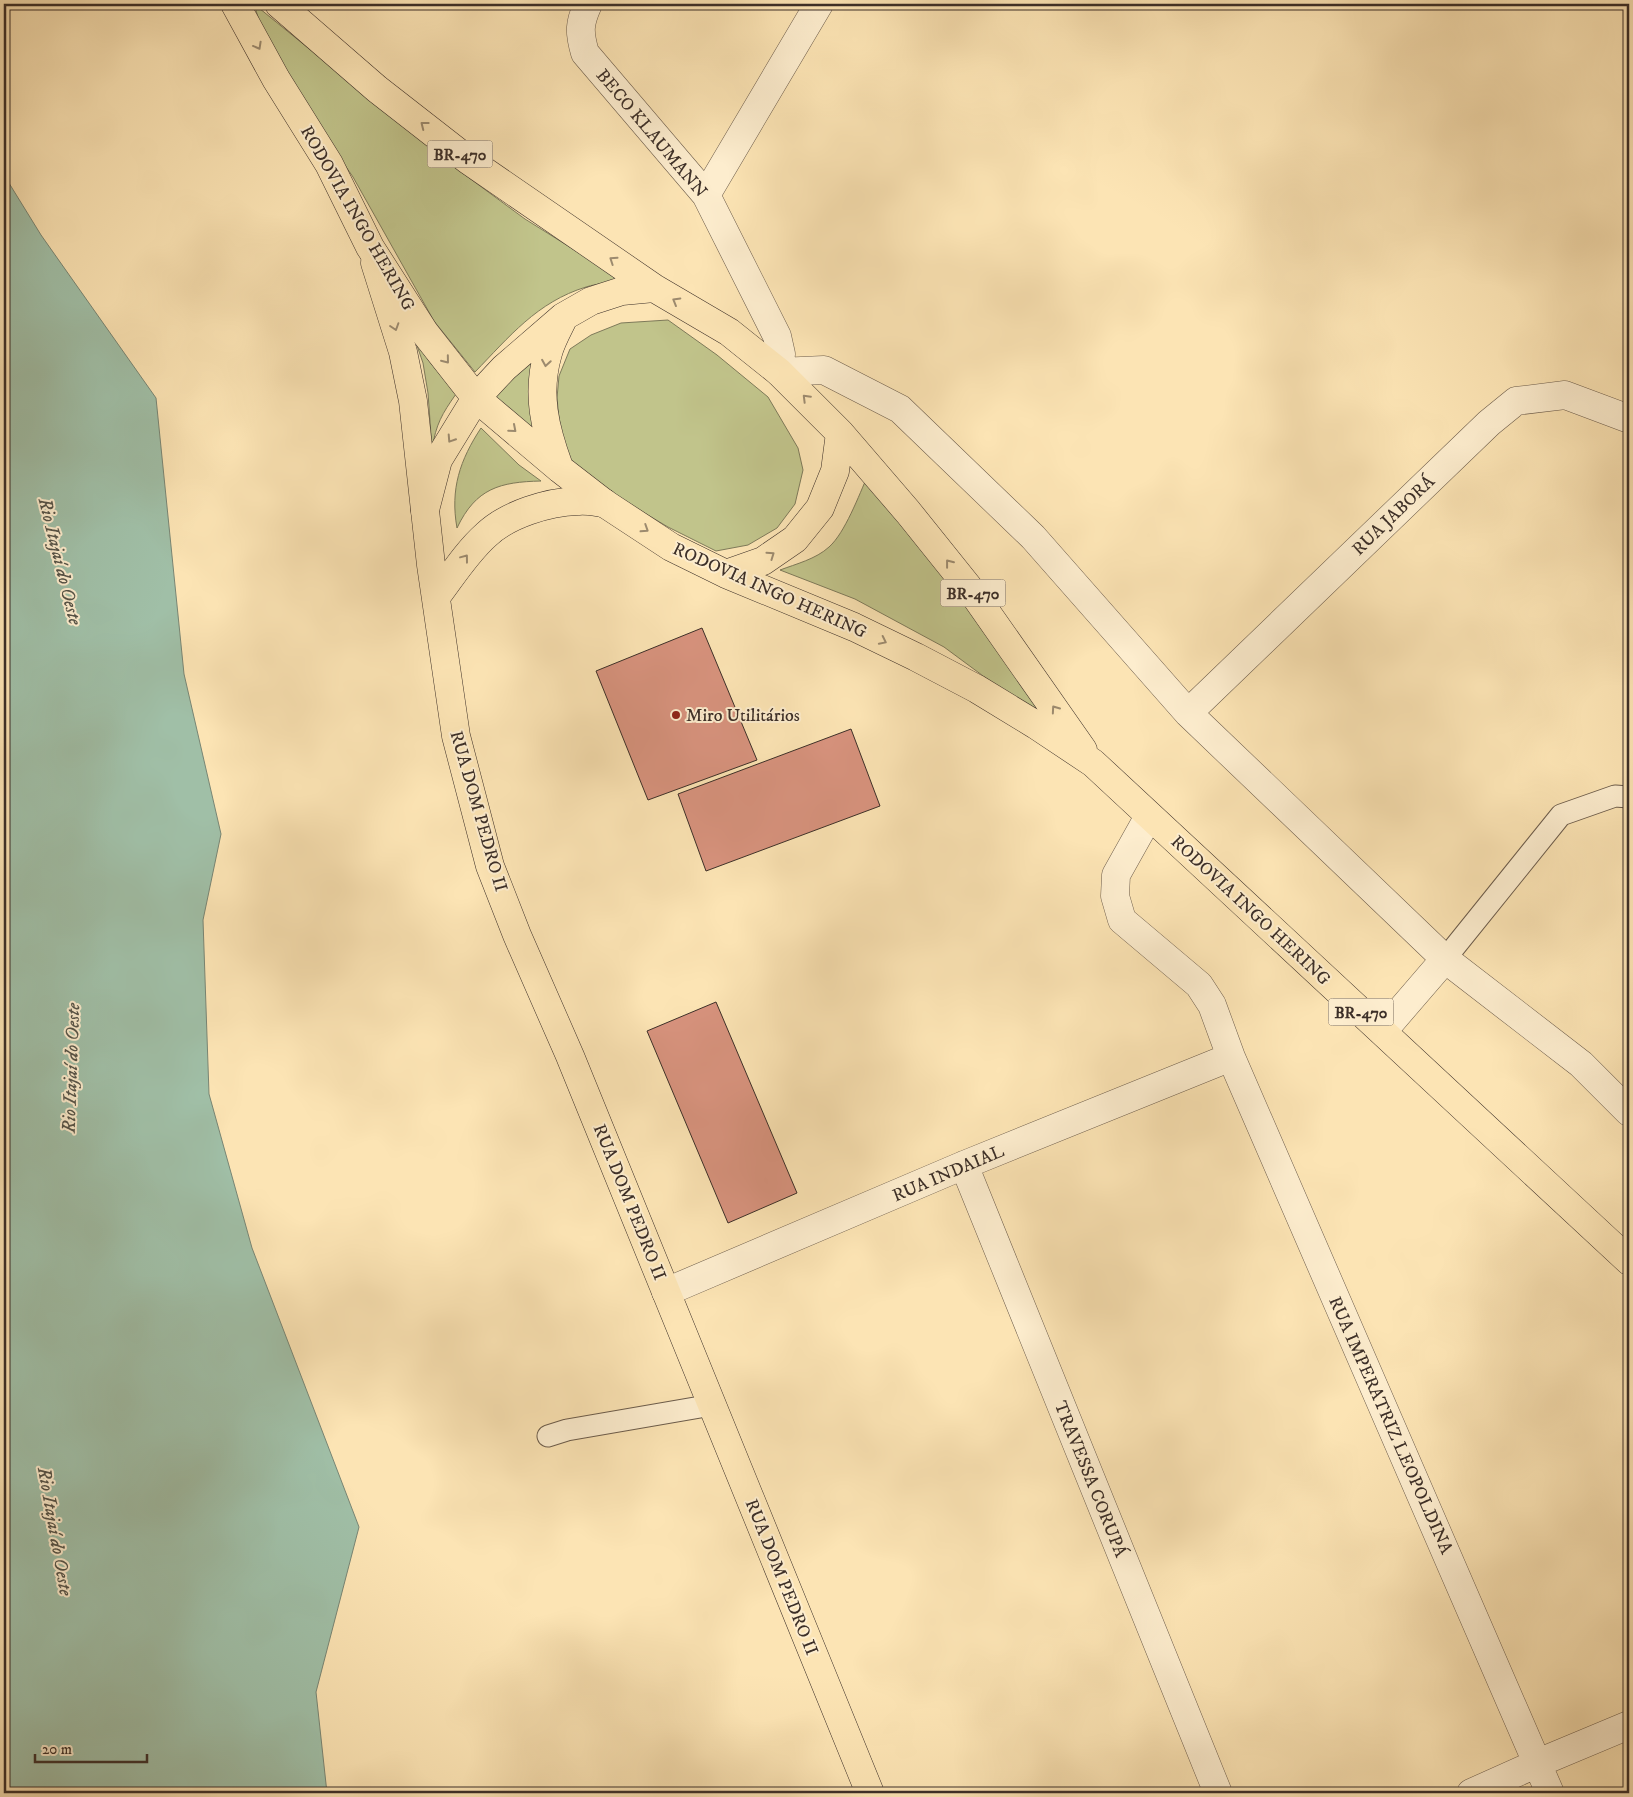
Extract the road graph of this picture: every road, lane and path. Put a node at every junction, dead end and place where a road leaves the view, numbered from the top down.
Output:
1 (235, 4) edge
2 (279, 4) edge
3 (588, 4) edge
4 (819, 4) edge
5 (706, 195) junction
6 (370, 247) junction
7 (654, 288) junction
8 (563, 317) junction
9 (779, 372) junction
10 (476, 398) junction
11 (1629, 419) edge
12 (840, 432) junction
13 (560, 469) junction
14 (604, 503) junction
15 (425, 510) junction
16 (726, 574) junction
17 (436, 597) junction
18 (1188, 713) junction
19 (1093, 763) junction
20 (1629, 797) edge
21 (1150, 816) junction
22 (1445, 959) junction
23 (1383, 1031) junction
24 (1231, 1057) junction
25 (1629, 1112) edge
26 (964, 1165) junction
27 (1629, 1261) edge
28 (666, 1292) junction
29 (712, 1405) junction
30 (548, 1436) dead end
31 (1629, 1726) edge
32 (1538, 1762) junction
33 (870, 1793) edge
34 (1218, 1793) edge
35 (1471, 1793) edge
36 (1550, 1793) edge

1 -> 6 main road, RODOVIA INGO HERING / BR-470
7 -> 2 main road, RODOVIA INGO HERING / BR-470
3 - 5 street, BECO KLAUMANN
4 - 5 street
5 - 9 street, BECO KLAUMANN
6 -> 10 main road, RODOVIA INGO HERING / BR-470
6 -> 15 main road, RUA DOM PEDRO II
7 - 8 main road
9 -> 7 main road, RODOVIA INGO HERING / BR-470
8 - 10 main road
8 -> 13 main road
12 -> 9 main road, RODOVIA INGO HERING / BR-470
9 - 18 street
10 -> 13 main road, RODOVIA INGO HERING / BR-470
10 -> 15 main road
11 - 18 street, RUA JABORÁ
16 -> 12 main road
19 -> 12 main road, RODOVIA INGO HERING / BR-470
13 - 14 main road, RODOVIA INGO HERING / BR-470
14 -> 16 main road, RODOVIA INGO HERING / BR-470
17 -> 14 main road
15 - 17 main road, RUA DOM PEDRO II
16 -> 19 main road, RODOVIA INGO HERING / BR-470
17 - 28 main road, RUA DOM PEDRO II
18 - 22 street
19 - 21 main road, RODOVIA INGO HERING / BR-470
20 - 22 lane
21 - 23 main road, RODOVIA INGO HERING / BR-470
21 - 24 street, RUA IMPERATRIZ LEOPOLDINA
22 - 23 street
22 - 25 street
23 - 27 main road, RODOVIA INGO HERING / BR-470
24 - 26 street, RUA INDAIAL
24 - 32 street, RUA IMPERATRIZ LEOPOLDINA
26 - 28 street, RUA INDAIAL
26 - 34 street, TRAVESSA CORUPÁ
28 - 29 main road, RUA DOM PEDRO II
29 - 30 lane
29 - 33 main road, RUA DOM PEDRO II
31 - 32 street
32 - 35 street
32 - 36 street, RUA IMPERATRIZ LEOPOLDINA

